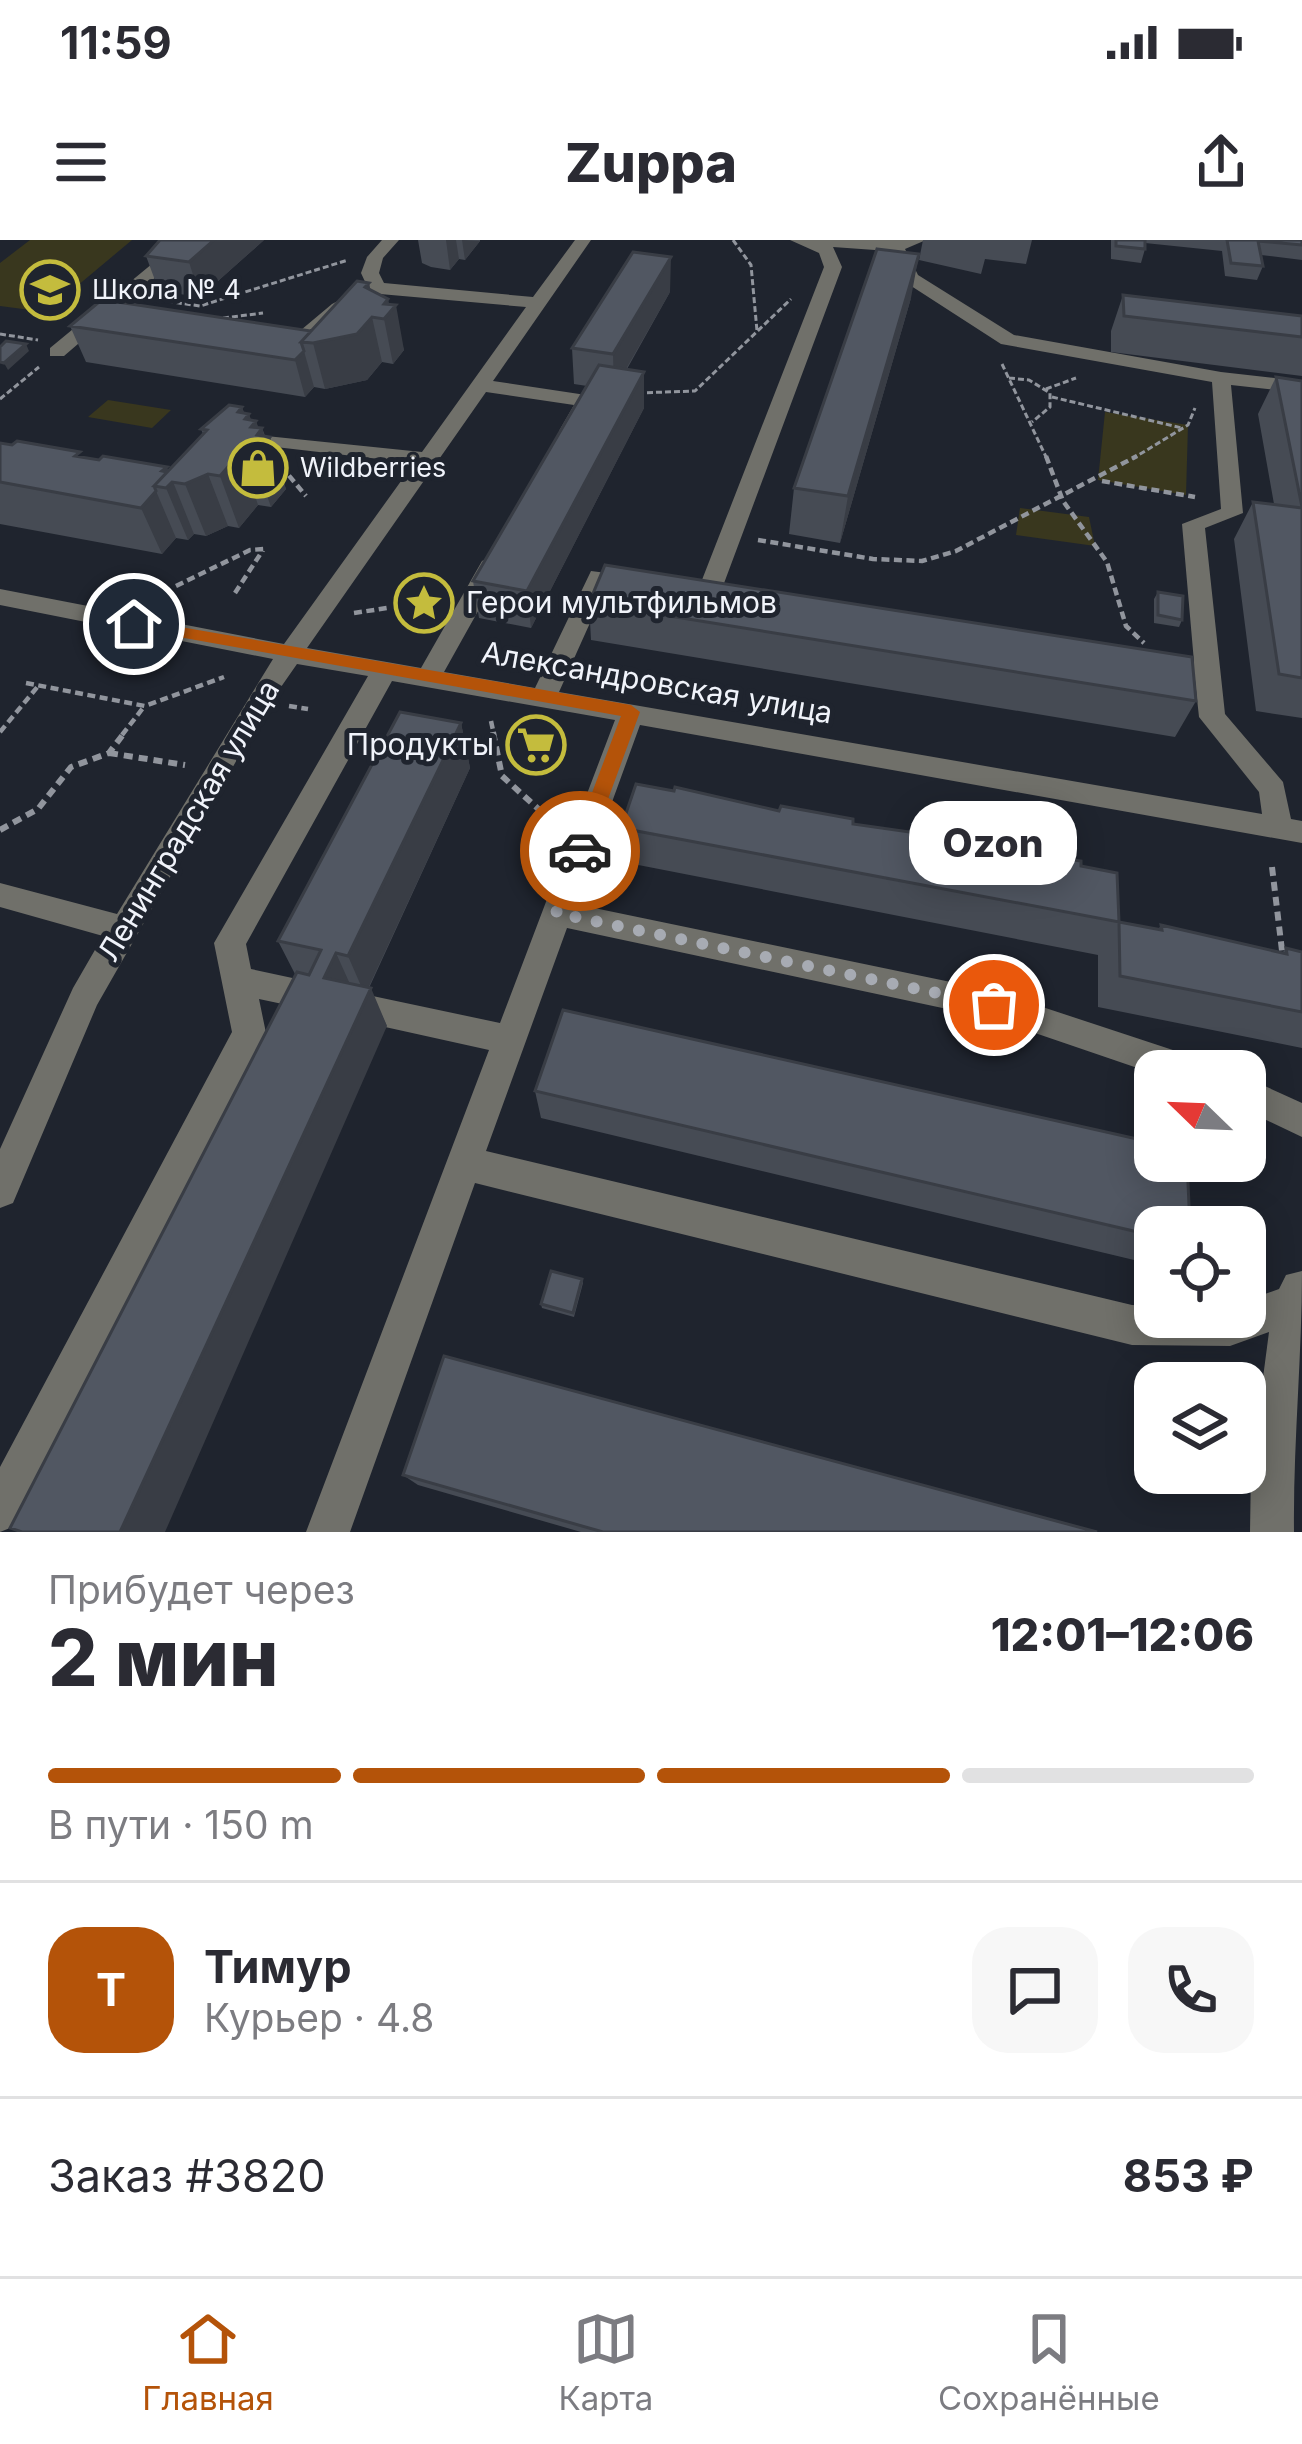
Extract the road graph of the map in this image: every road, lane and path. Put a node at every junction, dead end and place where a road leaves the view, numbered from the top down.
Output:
1 (191, 240) edge
2 (392, 240) edge
3 (583, 240) edge
4 (733, 240) edge
5 (797, 240) edge
6 (918, 240) edge
7 (895, 246) junction
8 (375, 257) junction
9 (830, 274) junction
10 (377, 289) junction
11 (538, 304) junction
12 (119, 307) junction
13 (982, 323) junction
14 (252, 332) edge
15 (757, 332) junction
16 (0, 334) edge
17 (55, 345) junction
18 (1009, 378) junction
19 (1221, 378) junction
20 (481, 386) junction
21 (1302, 387) edge
22 (1052, 397) junction
23 (0, 399) edge
24 (586, 401) junction
25 (1032, 422) junction
26 (1182, 428) junction
27 (562, 443) edge
28 (271, 454) dead end
29 (206, 456) edge
30 (431, 459) junction
31 (1098, 480) junction
32 (1060, 495) junction
33 (306, 496) dead end
34 (1231, 502) junction
35 (730, 536) junction
36 (502, 546) edge
37 (176, 586) dead end
38 (236, 592) dead end
39 (0, 598) edge
40 (387, 608) dead end
41 (351, 613) dead end
42 (292, 653) junction
43 (1132, 662) edge
44 (386, 668) junction
45 (1180, 669) junction
46 (1208, 674) junction
47 (428, 676) junction
48 (224, 677) dead end
49 (26, 683) dead end
50 (39, 686) junction
51 (544, 696) junction
52 (145, 706) junction
53 (285, 706) dead end
54 (308, 709) dead end
55 (631, 712) junction
56 (491, 721) dead end
57 (0, 731) edge
58 (109, 753) junction
59 (184, 764) dead end
60 (0, 830) edge
61 (1290, 830) edge
62 (581, 848) junction
63 (1272, 867) dead end
64 (0, 895) edge
65 (556, 913) junction
66 (123, 929) junction
67 (1283, 962) edge
68 (237, 980) junction
69 (510, 1040) junction
70 (1134, 1052) edge
71 (1266, 1103) edge
72 (1302, 1121) edge
73 (7, 1146) edge
74 (464, 1163) junction
75 (0, 1190) edge
76 (1297, 1295) edge
77 (0, 1511) edge
78 (328, 1532) edge
79 (1272, 1532) edge

1 - 12 street
2 - 8 street
3 - 11 street, Ленинградская улица
4 - 15 path
5 - 7 street
5 - 9 street
6 - 7 street
7 - 13 street
8 - 10 street
8 - 12 path
9 - 15 path
9 - 35 street
10 - 11 street
10 - 14 street
11 - 20 street, Ленинградская улица
12 - 17 street
13 - 18 path
13 - 19 street
15 - 24 path
16 - 17 path
17 - 23 path
18 - 22 path
18 - 25 path
19 - 21 street
19 - 26 path
19 - 34 street
20 - 24 street
20 - 30 street, Ленинградская улица
22 - 25 path
22 - 26 path
24 - 27 street
25 - 32 path
26 - 31 path
28 - 33 path
29 - 30 street
30 - 42 street, Ленинградская улица
31 - 32 path
31 - 34 path
32 - 35 path
32 - 45 path
34 - 46 street
35 - 51 street
36 - 47 street
37 - 38 path
39 - 42 street, Александровская улица
40 - 41 path
42 - 44 street, Александровская улица
42 - 66 street, Ленинградская улица
43 - 45 street
44 - 47 street, Александровская улица
44 - 68 street
45 - 46 street
46 - 61 street
47 - 51 street, Александровская улица
48 - 52 path
49 - 50 path
50 - 52 path
50 - 57 path
51 - 55 street, Александровская улица
52 - 58 path
53 - 54 path
55 - 61 street, Александровская улица
55 - 62 street
56 - 62 path
58 - 59 path
58 - 60 path
62 - 65 street
63 - 67 path
64 - 66 street
65 - 69 street
65 - 70 street
66 - 73 street, Ленинградская улица
68 - 69 street
68 - 77 street
69 - 74 street
71 - 72 street
73 - 75 street, Ленинградская улица
74 - 76 street
74 - 78 street
76 - 79 street

